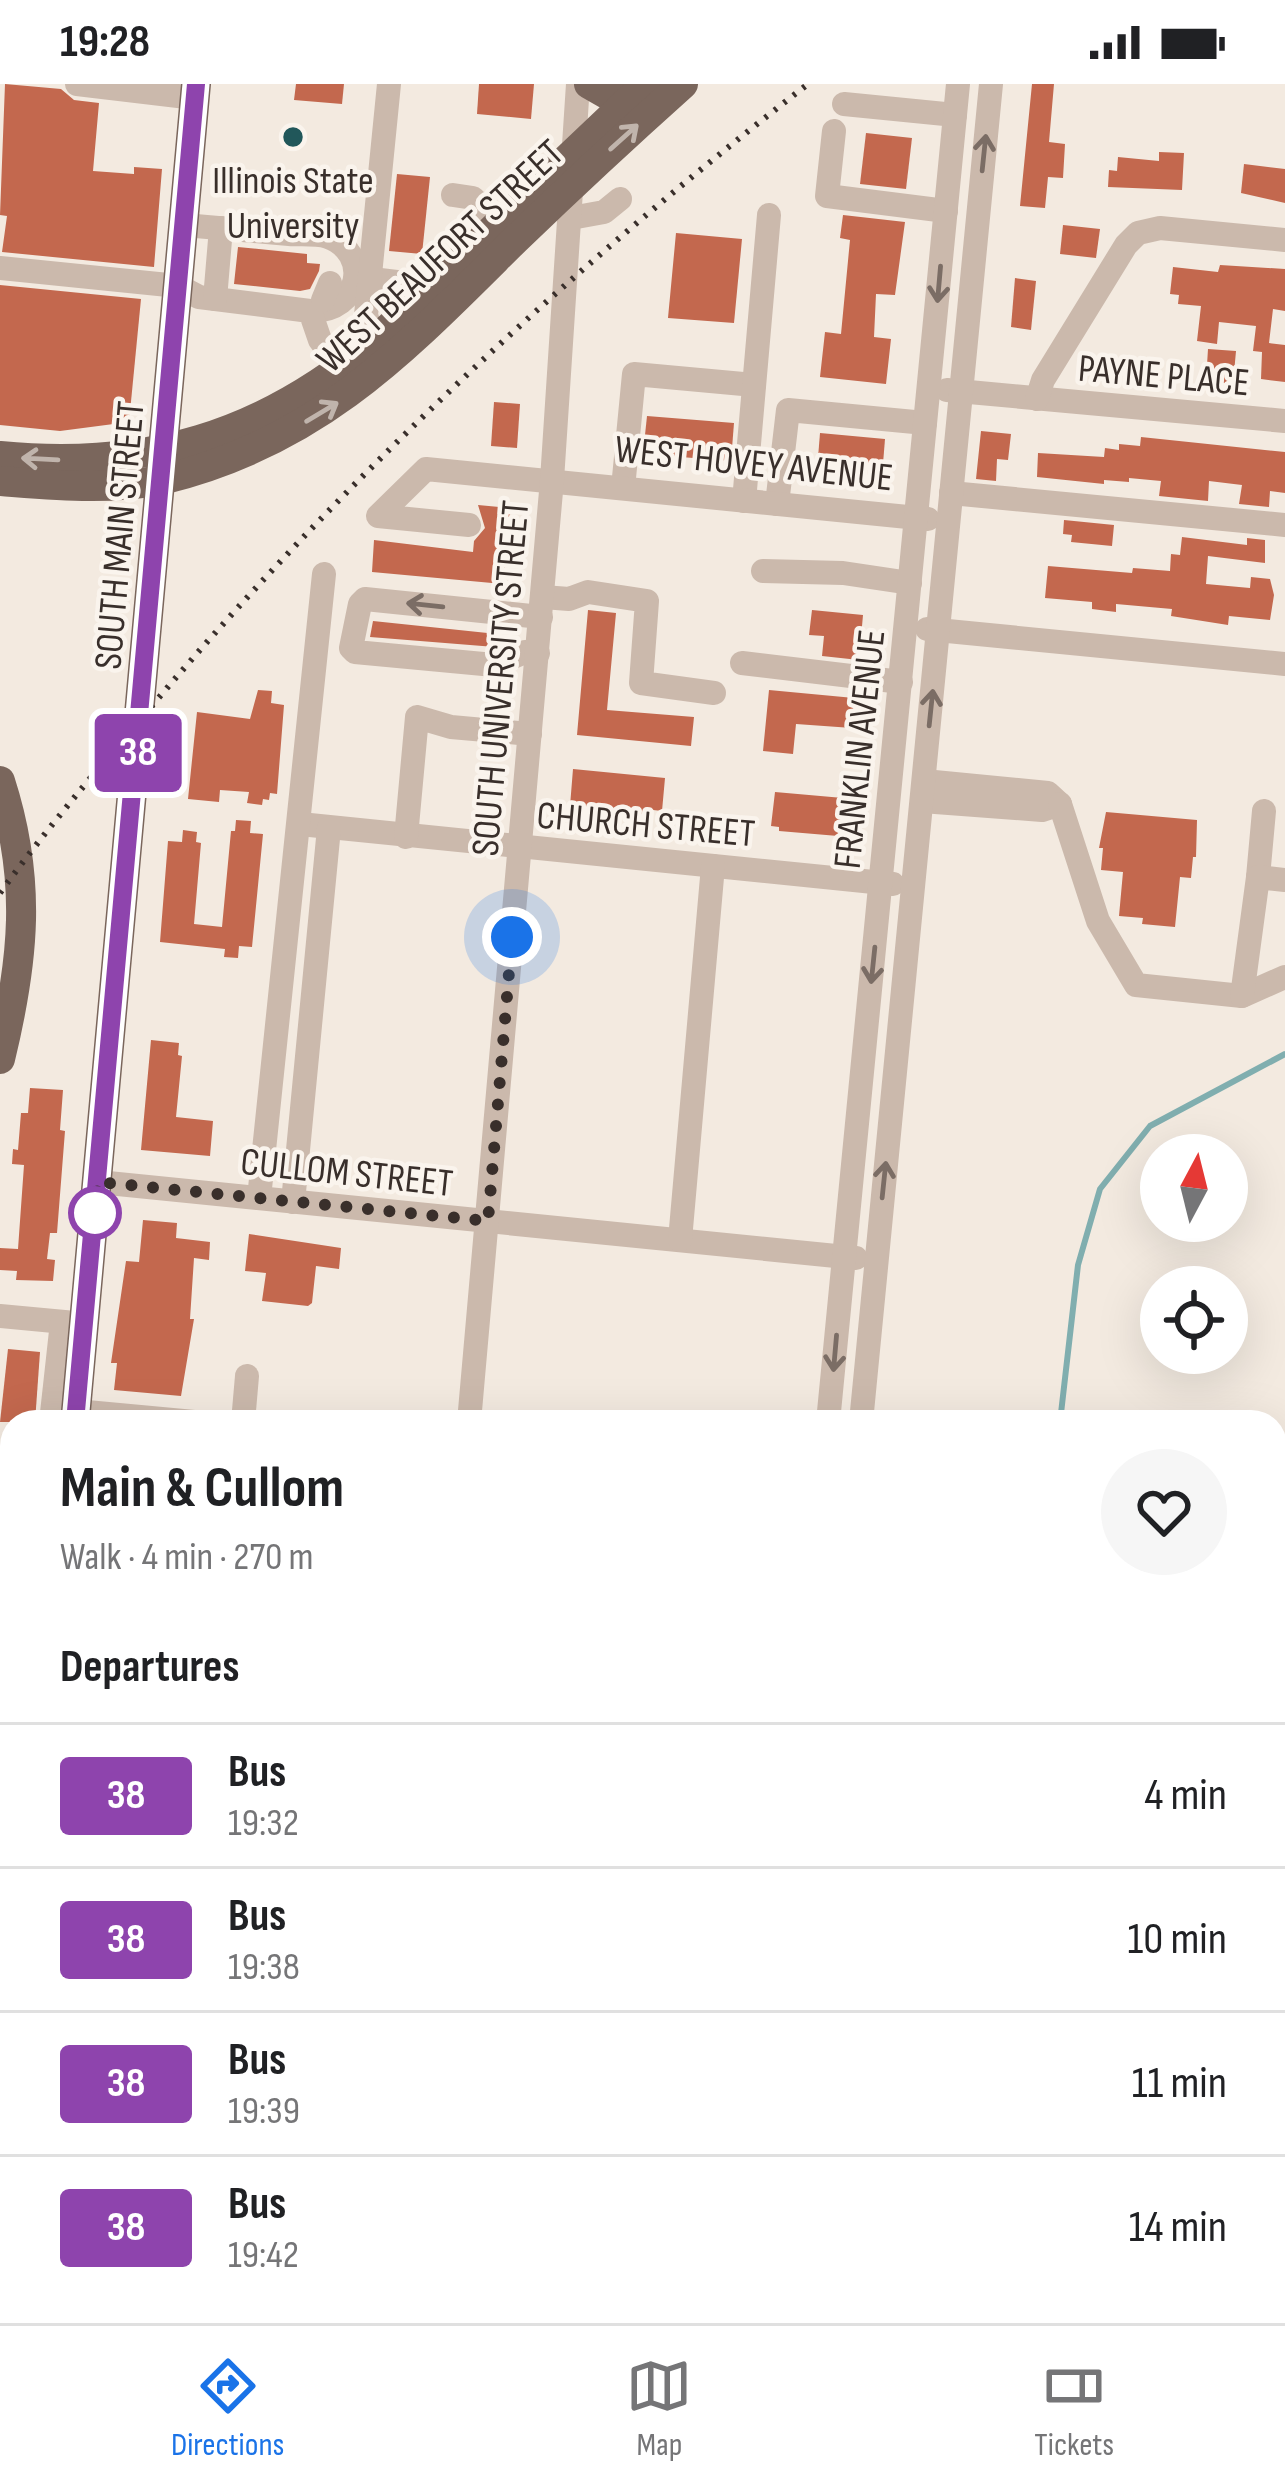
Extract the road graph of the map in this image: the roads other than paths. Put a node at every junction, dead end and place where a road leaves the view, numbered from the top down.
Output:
1 (77, 84) edge
2 (388, 84) edge
3 (578, 84) edge
4 (589, 84) edge
5 (683, 84) edge
6 (958, 84) edge
7 (991, 84) edge
8 (642, 88) edge
9 (196, 91) edge
10 (844, 104) dead end
11 (955, 115) junction
12 (834, 131) dead end
13 (575, 149) junction
14 (573, 184) junction
15 (453, 195) dead end
16 (620, 199) dead end
17 (946, 211) junction
18 (769, 215) dead end
19 (571, 218) junction
20 (497, 224) junction
21 (184, 225) junction
22 (227, 229) junction
23 (1285, 240) edge
24 (0, 268) edge
25 (380, 280) dead end
26 (331, 285) junction
27 (178, 286) junction
28 (420, 298) junction
29 (221, 299) junction
30 (374, 342) junction
31 (342, 369) junction
32 (170, 385) junction
33 (754, 385) junction
34 (929, 388) junction
35 (961, 391) junction
36 (1037, 399) junction
37 (1285, 421) edge
38 (925, 423) junction
39 (238, 428) junction
40 (0, 456) edge
41 (217, 461) junction
42 (164, 465) junction
43 (0, 481) edge
44 (552, 481) junction
45 (623, 488) junction
46 (951, 494) junction
47 (744, 500) junction
48 (777, 504) junction
49 (916, 518) junction
50 (948, 520) junction
51 (470, 525) dead end
52 (1285, 525) edge
53 (158, 526) junction
54 (763, 571) dead end
55 (324, 574) dead end
56 (910, 584) junction
57 (542, 608) junction
58 (907, 628) junction
59 (939, 630) junction
60 (538, 653) junction
61 (742, 663) dead end
62 (1285, 664) edge
63 (901, 682) junction
64 (714, 693) dead end
65 (530, 734) junction
66 (0, 781) edge
67 (923, 791) junction
68 (1264, 811) dead end
69 (300, 824) junction
70 (328, 828) junction
71 (406, 837) junction
72 (520, 848) junction
73 (712, 866) junction
74 (1258, 877) junction
75 (1285, 880) edge
76 (881, 882) junction
77 (913, 888) junction
78 (1285, 977) edge
79 (1242, 996) junction
80 (0, 1058) edge
81 (98, 1182) junction
82 (260, 1198) junction
83 (292, 1202) junction
84 (488, 1221) junction
85 (680, 1240) junction
86 (844, 1256) junction
87 (877, 1259) junction
88 (0, 1316) edge
89 (73, 1323) junction
90 (247, 1376) dead end
91 (68, 1410) edge
92 (244, 1410) edge
93 (471, 1410) edge
94 (830, 1410) edge
95 (868, 1410) edge

1 - 9 street
2 - 30 street
3 - 13 street, SOUTH UNIVERSITY STREET
4 - 8 main road
14 -> 5 main road, WEST BEAUFORT STREET
6 - 11 street, FRANKLIN AVENUE
35 -> 7 street, FRANKLIN AVENUE
8 - 13 main road, WEST BEAUFORT STREET
9 - 21 main road, SOUTH MAIN STREET
10 - 11 street
11 - 17 street, FRANKLIN AVENUE
12 - 17 street
13 - 14 street, SOUTH UNIVERSITY STREET
13 - 20 main road, WEST BEAUFORT STREET
14 - 19 street, SOUTH UNIVERSITY STREET
41 -> 14 main road, WEST BEAUFORT STREET
15 - 20 street
16 - 19 street
17 -> 34 street, FRANKLIN AVENUE
18 - 33 street
19 - 44 street, SOUTH UNIVERSITY STREET
20 - 28 main road, WEST BEAUFORT STREET
21 - 22 street
21 - 27 main road, SOUTH MAIN STREET
22 - 26 street
22 - 26 street
22 - 29 street
23 - 36 street, PAYNE PLACE
24 - 27 street
25 - 28 street
26 - 29 street
26 - 31 street
27 - 29 street
27 - 32 main road, SOUTH MAIN STREET
28 - 30 main road, WEST BEAUFORT STREET
30 - 31 main road, WEST BEAUFORT STREET
31 - 39 main road, WEST BEAUFORT STREET
32 - 39 main road
32 - 42 main road, SOUTH MAIN STREET
33 - 45 street
33 - 47 street
34 - 35 street, PAYNE PLACE
34 - 38 street, FRANKLIN AVENUE
35 - 36 street, PAYNE PLACE
35 - 46 street, FRANKLIN AVENUE
36 - 37 street, PAYNE PLACE
38 - 48 street
38 - 49 street, FRANKLIN AVENUE
39 - 42 main road, WEST BEAUFORT STREET
42 -> 40 main road
41 - 42 main road, WEST BEAUFORT STREET
41 - 53 main road
42 - 43 main road
42 - 53 main road, SOUTH MAIN STREET
44 - 45 street, WEST HOVEY AVENUE
44 - 51 street, WEST HOVEY AVENUE
44 - 57 street, SOUTH UNIVERSITY STREET
45 - 47 street, WEST HOVEY AVENUE
46 - 50 street, FRANKLIN AVENUE
46 - 52 street
47 - 48 street, WEST HOVEY AVENUE
48 - 49 street, WEST HOVEY AVENUE
49 - 50 street, WEST HOVEY AVENUE
49 - 56 street, FRANKLIN AVENUE
50 - 59 street, FRANKLIN AVENUE
53 - 81 main road, SOUTH MAIN STREET
54 - 56 street
55 - 69 street
56 - 58 street, FRANKLIN AVENUE
57 - 60 street, SOUTH UNIVERSITY STREET
57 -> 60 street
57 - 64 street
58 - 59 street
58 - 63 street, FRANKLIN AVENUE
59 - 62 street
67 -> 59 street, FRANKLIN AVENUE
60 - 65 street, SOUTH UNIVERSITY STREET
61 - 63 street
63 - 76 street, FRANKLIN AVENUE
65 - 71 street
65 - 72 street, SOUTH UNIVERSITY STREET
66 - 80 main road
67 - 77 street, FRANKLIN AVENUE
67 - 79 street
68 - 74 street
69 - 70 street, CHURCH STREET
69 - 82 street
70 - 71 street, CHURCH STREET
70 - 83 street
71 - 72 street, CHURCH STREET
72 - 73 street, CHURCH STREET
72 - 84 street, SOUTH UNIVERSITY STREET
73 - 76 street, CHURCH STREET
73 - 85 street
74 - 75 street
74 - 79 street
76 - 77 street, CHURCH STREET
76 -> 86 street, FRANKLIN AVENUE
87 -> 77 street, FRANKLIN AVENUE
78 - 79 street
81 - 82 street, CULLOM STREET
81 - 89 main road, SOUTH MAIN STREET
82 - 83 street, CULLOM STREET
83 - 84 street, CULLOM STREET
84 - 85 street, CULLOM STREET
84 - 93 street, SOUTH UNIVERSITY STREET
85 - 86 street, CULLOM STREET
86 - 87 street, CULLOM STREET
86 -> 94 street, FRANKLIN AVENUE
87 - 95 street, FRANKLIN AVENUE
88 - 89 street
89 - 91 main road, SOUTH MAIN STREET
90 - 92 street

